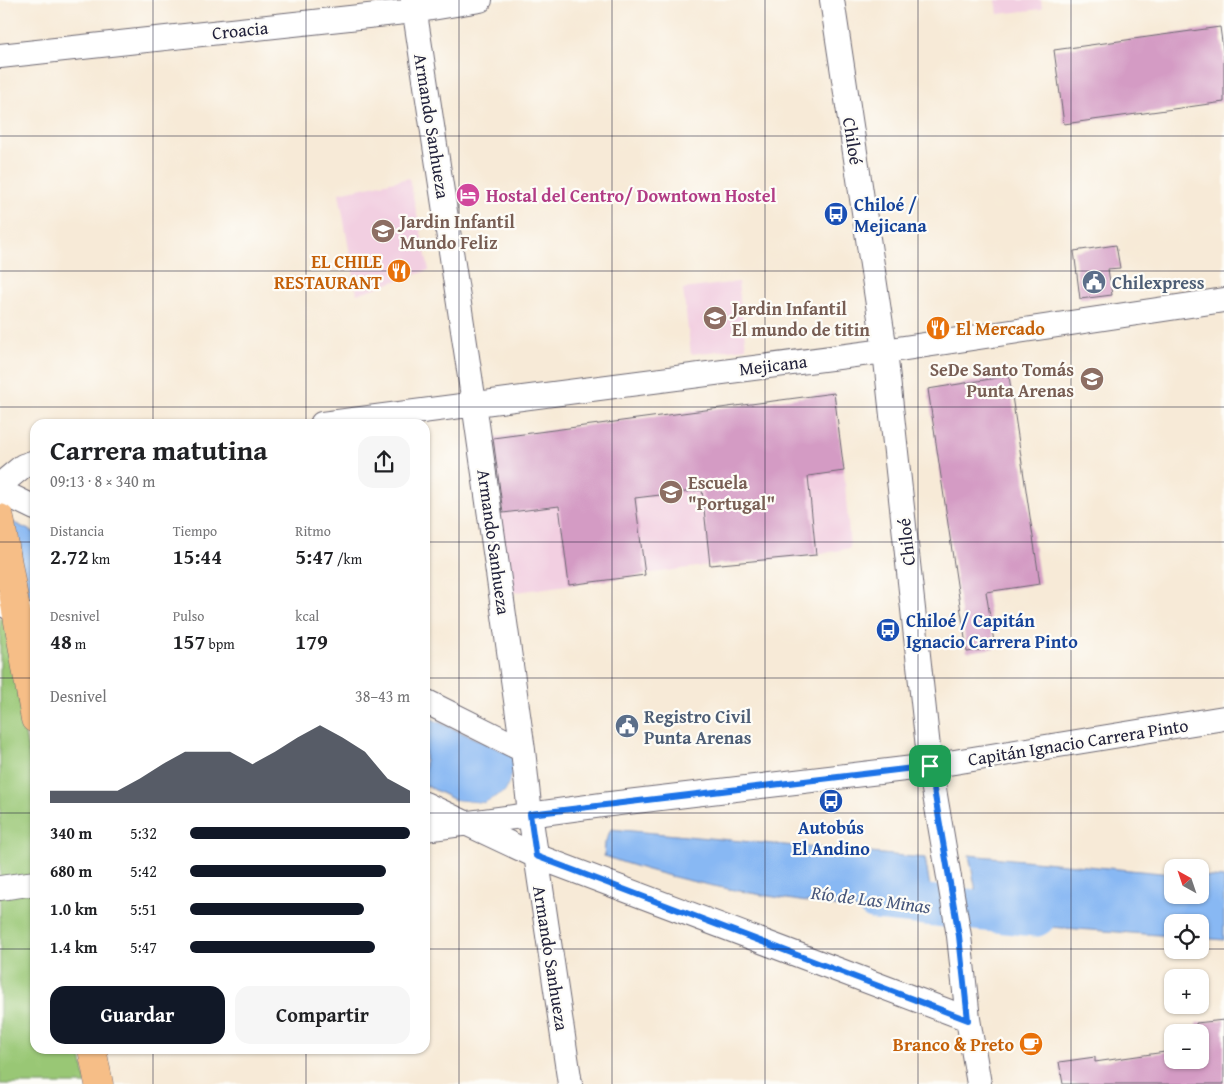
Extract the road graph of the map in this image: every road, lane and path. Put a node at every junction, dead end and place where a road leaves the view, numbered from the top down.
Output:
1 (480, 0) edge
2 (832, 0) edge
3 (414, 6) edge
4 (0, 56) edge
5 (1224, 300) edge
6 (885, 351) junction
7 (474, 403) junction
8 (358, 419) edge
9 (30, 464) edge
10 (0, 485) edge
11 (0, 491) edge
12 (30, 506) edge
13 (0, 518) edge
14 (16, 607) edge
15 (30, 690) edge
16 (430, 704) edge
17 (1224, 718) edge
18 (523, 750) junction
19 (930, 766) junction
20 (430, 807) edge
21 (530, 814) junction
22 (462, 823) junction
23 (430, 828) edge
24 (536, 856) junction
25 (30, 885) edge
26 (0, 888) edge
27 (968, 1020) junction
28 (93, 1054) edge
29 (99, 1084) edge
30 (570, 1084) edge
31 (979, 1084) edge

1 - 3 street, Croacia
2 - 6 street, Chiloé
3 - 4 street, Croacia
3 - 7 street, Armando Sanhueza
5 - 6 street, Mejicana
6 - 7 street, Mejicana
6 - 19 street, Chiloé
7 - 8 street, Mejicana
7 - 18 street, Armando Sanhueza
9 - 10 street
11 - 12 street
13 - 14 main road
14 - 15 main road
16 - 18 street
17 - 19 street, Capitán Ignacio Carrera Pinto
18 - 21 street, Armando Sanhueza
19 - 21 street, Capitán Ignacio Carrera Pinto
19 - 27 street, Chiloé
20 - 22 street
21 - 22 street, Capitán Ignacio Carrera Pinto
21 - 24 street, Armando Sanhueza
22 - 23 street, Capitán Ignacio Carrera Pinto
22 - 24 street
24 - 27 street
24 - 30 street, Armando Sanhueza
25 - 26 street
27 - 31 street, Chiloé
28 - 29 main road

